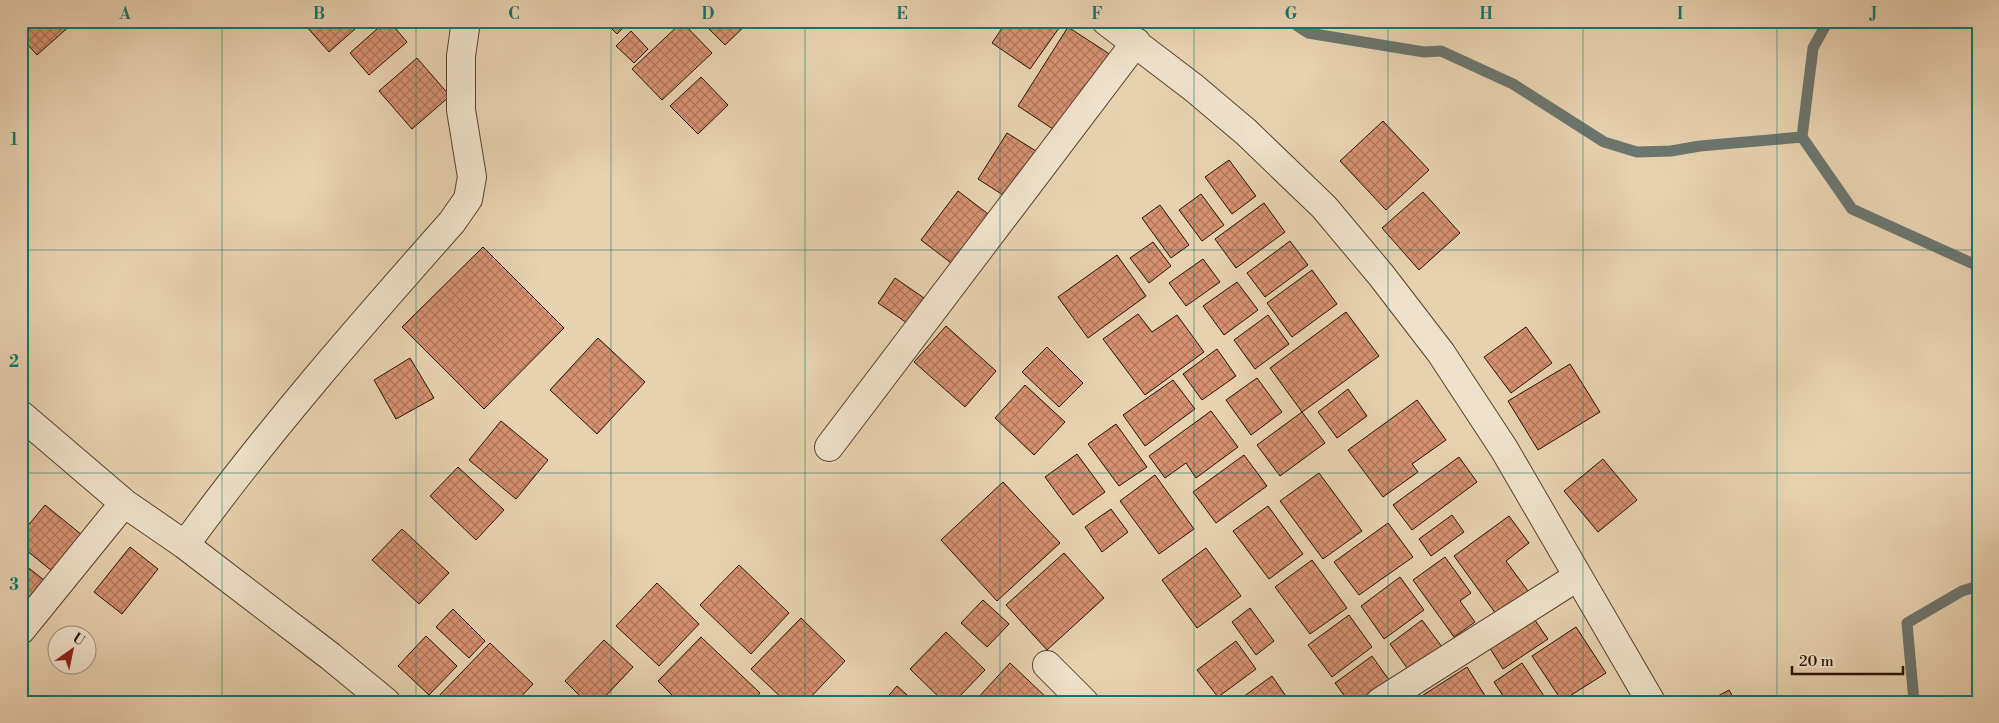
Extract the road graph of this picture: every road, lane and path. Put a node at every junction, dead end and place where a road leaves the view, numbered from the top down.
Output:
1 (466, 21) edge
2 (1106, 21) edge
3 (1136, 42) junction
4 (21, 415) edge
5 (828, 447) dead end
6 (124, 503) junction
7 (185, 545) junction
8 (1577, 577) junction
9 (21, 630) edge
10 (1047, 665) dead end
11 (386, 702) edge
12 (1084, 702) edge
13 (1380, 702) edge
14 (1651, 702) edge

1 - 7 street
2 - 3 street
3 - 5 street
3 - 8 street
4 - 6 street
6 - 7 street
6 - 9 street
7 - 11 street
8 - 13 street
8 - 14 street
10 - 12 street

